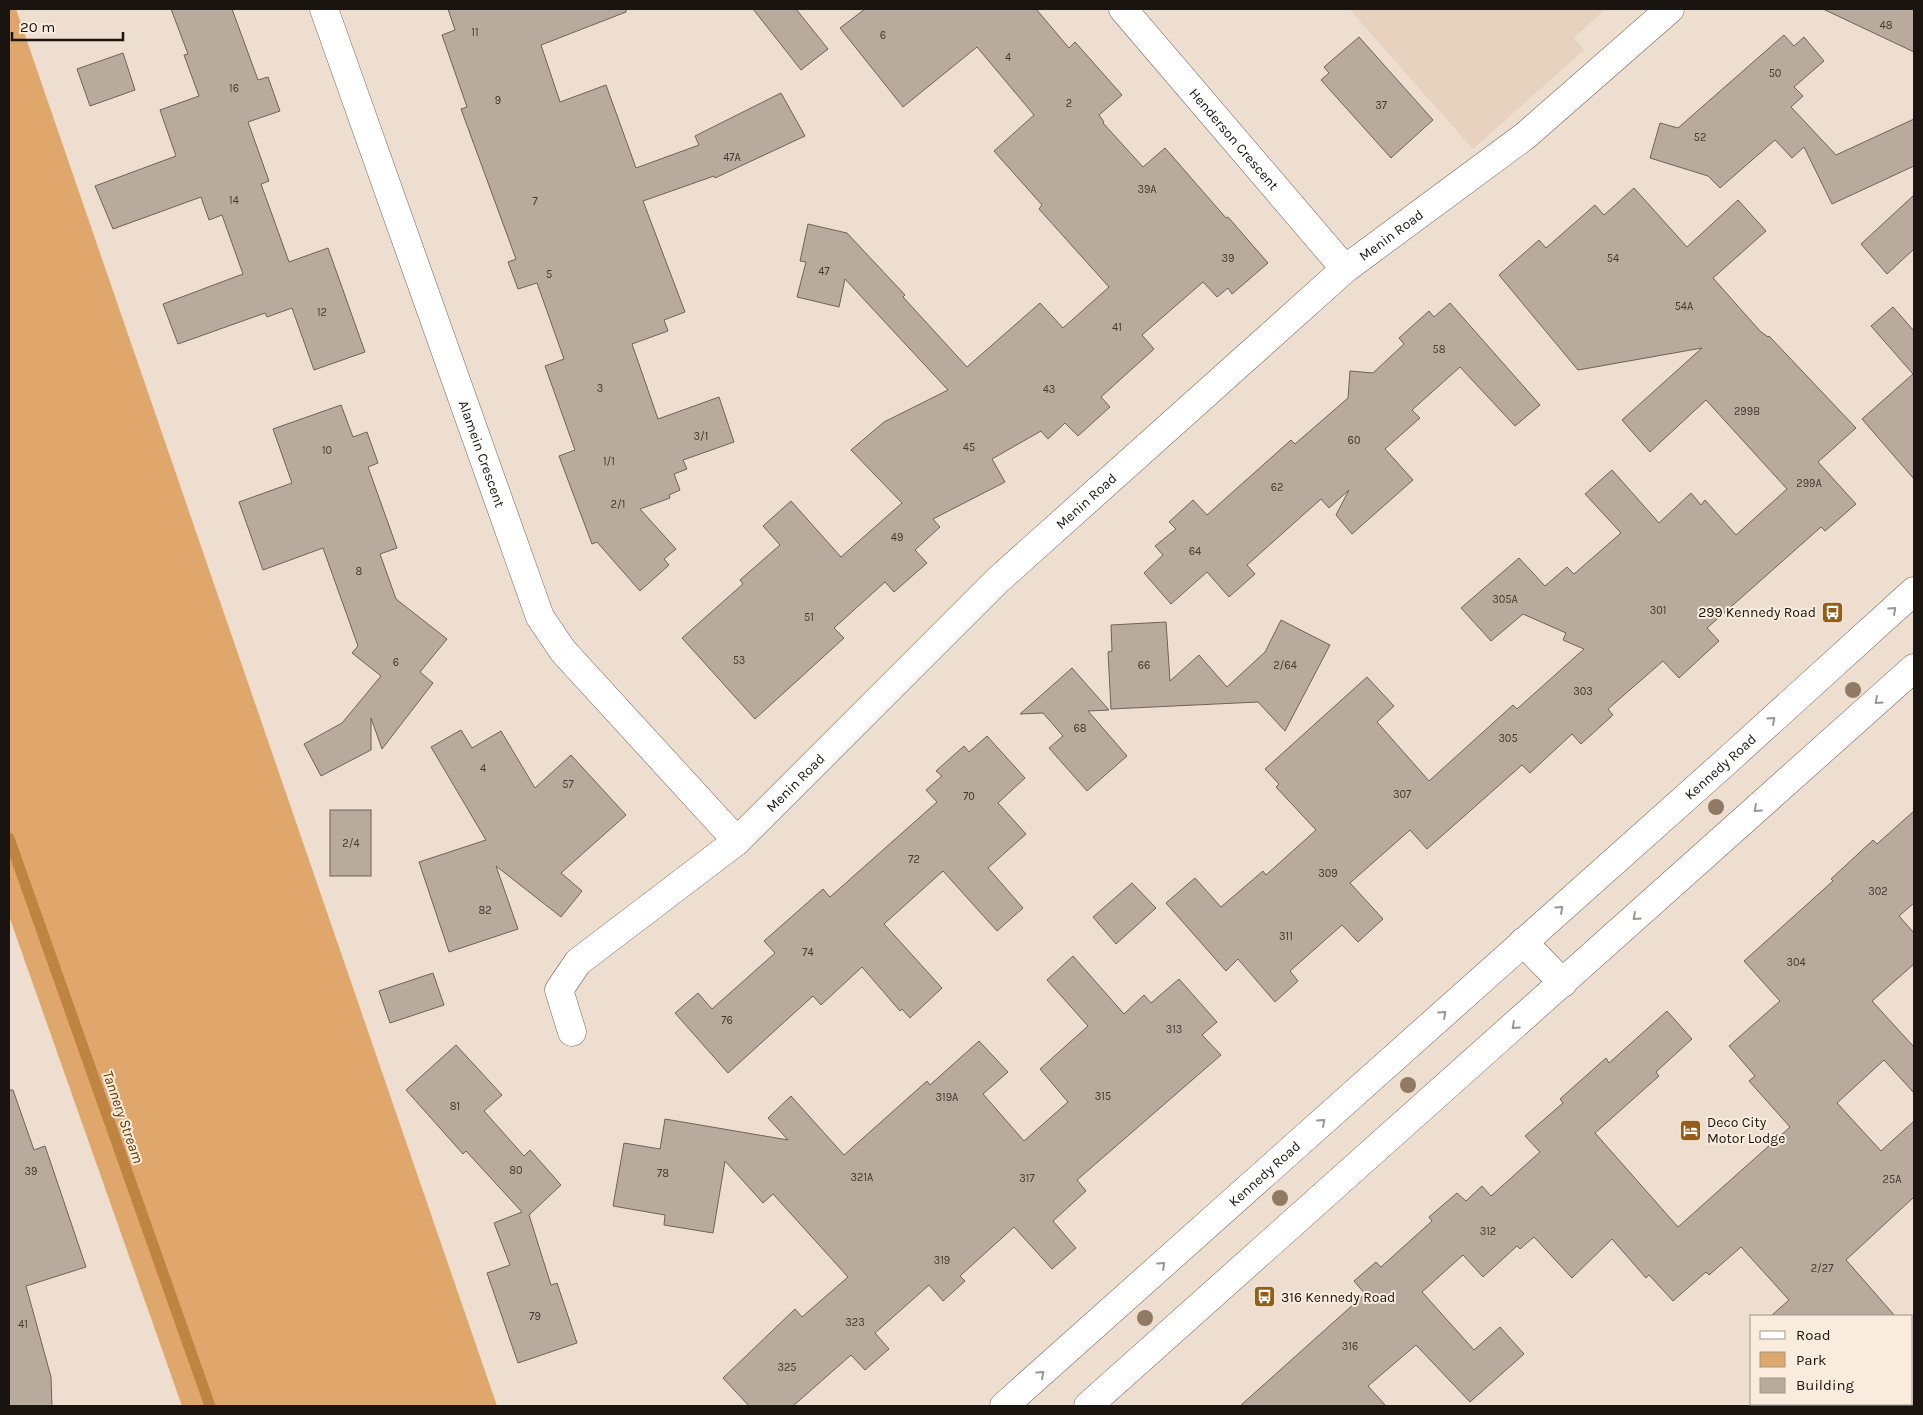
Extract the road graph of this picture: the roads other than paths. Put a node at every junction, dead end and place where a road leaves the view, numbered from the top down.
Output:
1 (324, 9) edge
2 (1122, 9) edge
3 (1670, 9) edge
4 (1345, 269) junction
5 (1914, 590) edge
6 (1914, 668) edge
7 (737, 841) junction
8 (1523, 942) junction
9 (1562, 983) junction
10 (572, 1032) dead end
11 (1004, 1406) edge
12 (1088, 1406) edge

1 - 7 street, Alamein Crescent
2 - 4 street, Henderson Crescent
3 - 4 street, Menin Road
4 - 7 street, Menin Road
8 -> 5 street, Kennedy Road
6 -> 9 street
7 - 10 street, Menin Road
8 - 9 street
11 -> 8 street, Kennedy Road
9 -> 12 street

